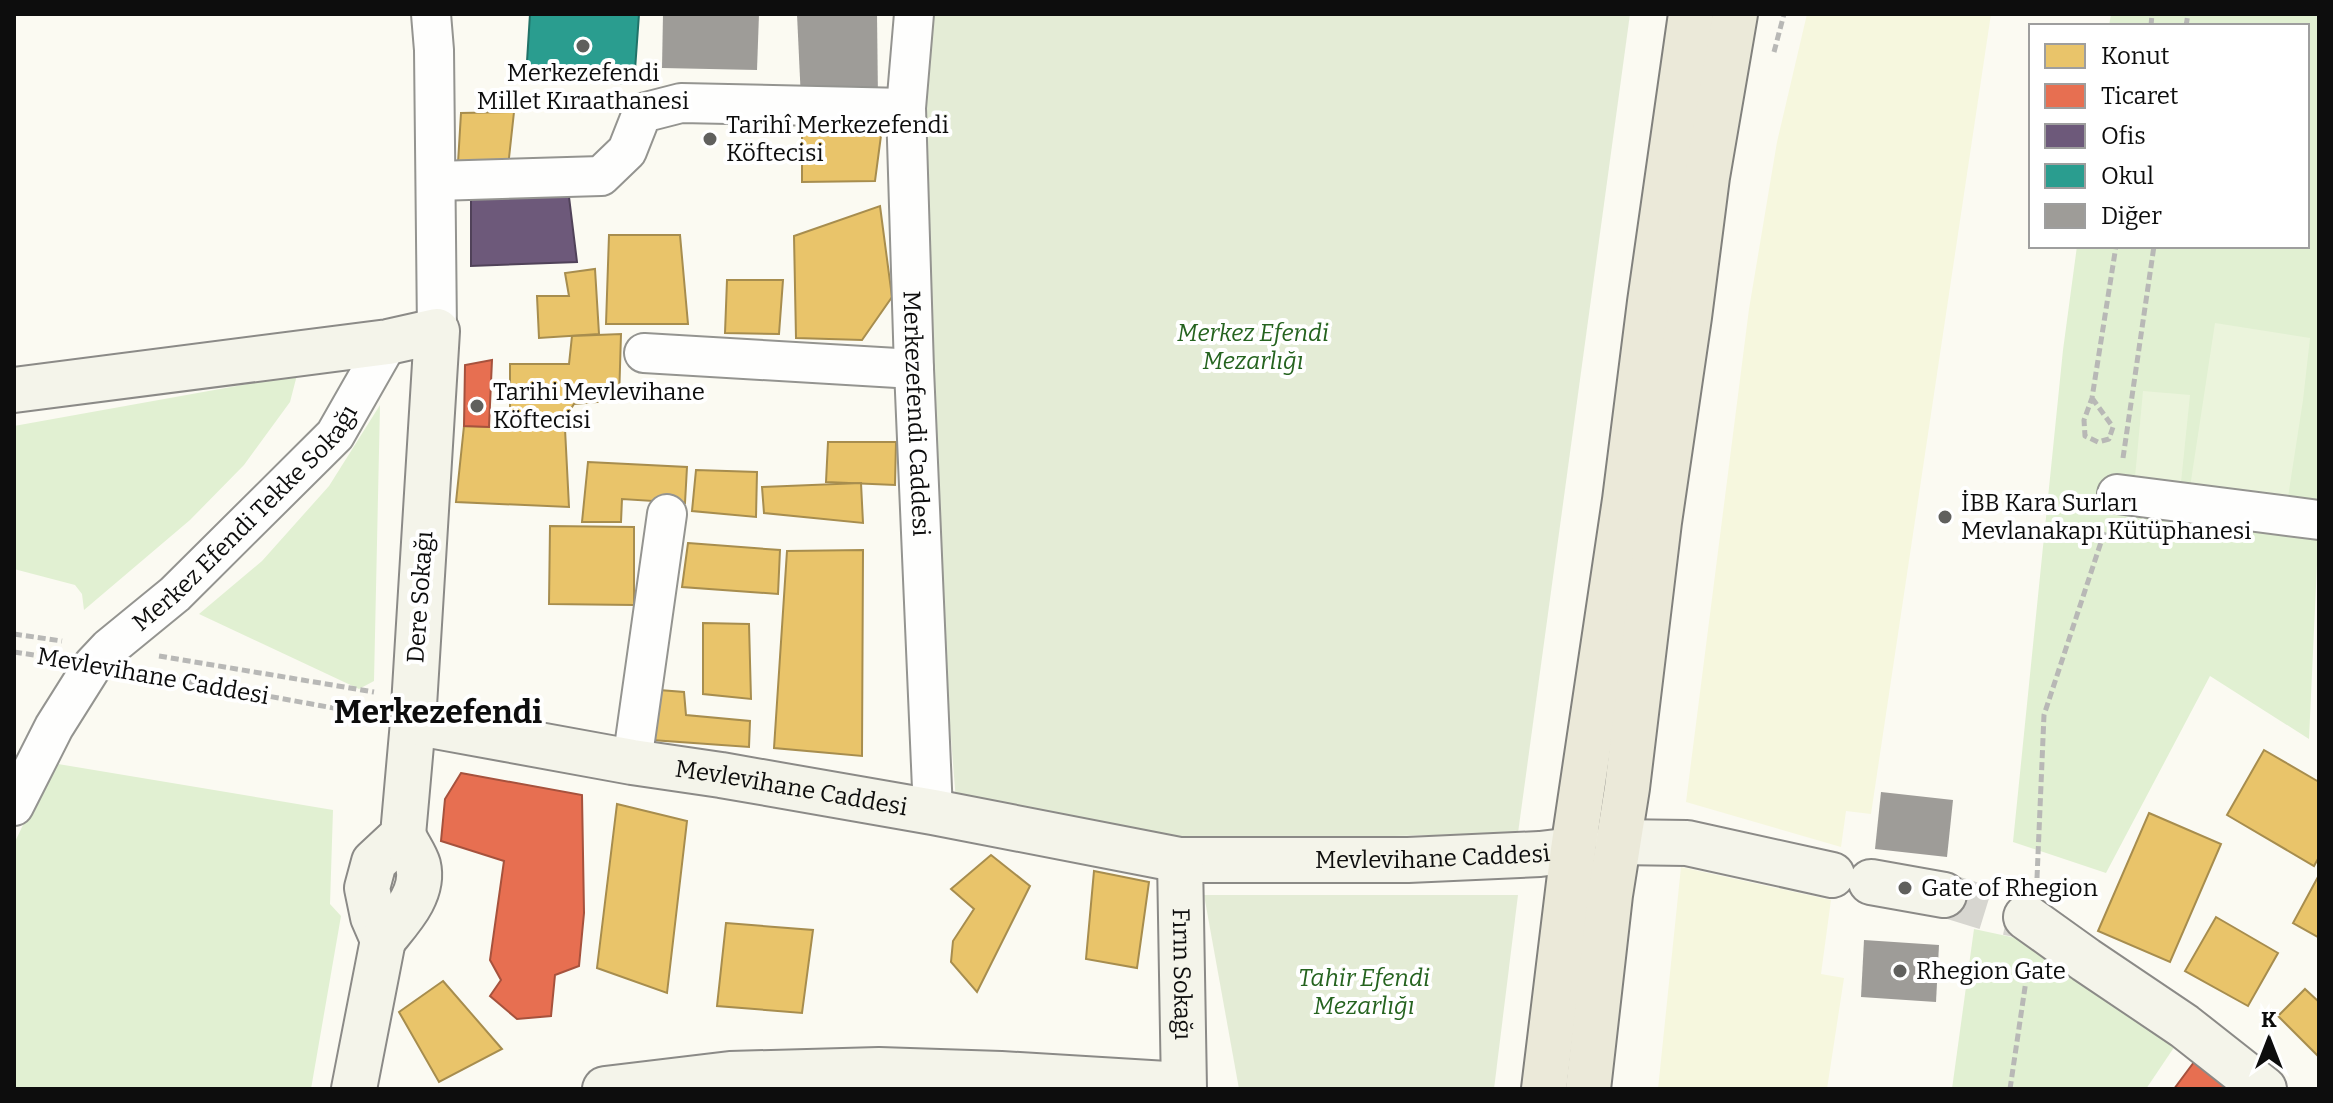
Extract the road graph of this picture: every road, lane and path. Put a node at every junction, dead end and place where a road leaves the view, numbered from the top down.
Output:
1 (431, 14) edge
2 (914, 14) edge
3 (1691, 14) edge
4 (1735, 14) edge
5 (906, 108) junction
6 (436, 181) junction
7 (2116, 248) edge
8 (2154, 248) edge
9 (437, 331) junction
10 (388, 342) junction
11 (644, 353) dead end
12 (914, 369) junction
13 (14, 390) edge
14 (2092, 398) junction
15 (2117, 494) junction
16 (667, 514) dead end
17 (2319, 520) edge
18 (14, 634) edge
19 (14, 652) edge
20 (101, 656) junction
21 (413, 722) junction
22 (632, 762) junction
23 (14, 806) edge
24 (933, 812) junction
25 (1617, 842) junction
26 (1573, 850) junction
27 (1180, 860) junction
28 (1944, 895) tunnel mouth
29 (2030, 920) junction
30 (1184, 1087) edge
31 (354, 1089) edge
32 (605, 1089) edge
33 (1544, 1089) edge
34 (1588, 1089) edge
35 (2010, 1089) edge
36 (2264, 1089) edge

1 - 6 street, Dere Sokağı
2 - 5 street, Merkezefendi Caddesi
3 - 26 main road
4 - 25 main road
5 - 6 street
5 - 12 street, Merkezefendi Caddesi
6 - 9 street, Dere Sokağı
7 - 14 path
8 - 15 path
9 - 10 street
9 - 21 street, Dere Sokağı
10 - 13 street
10 - 20 street, Merkez Efendi Tekke Sokağı
11 - 12 street
12 - 24 street, Merkezefendi Caddesi
14 - 14 path
15 - 17 street
15 - 29 path
16 - 22 street
18 - 20 path
19 - 20 path, Mevlevihane Caddesi
20 - 21 path, Mevlevihane Caddesi
20 - 21 path
20 - 23 street, Merkez Efendi Tekke Sokağı
21 - 22 street, Mevlevihane Caddesi
21 - 31 street, Dere Sokağı
22 - 24 street, Mevlevihane Caddesi
24 - 27 street, Mevlevihane Caddesi
25 - 26 main road
25 - 28 street
25 - 34 main road
26 - 27 street, Mevlevihane Caddesi
26 - 33 main road
27 - 30 street, Fırın Sokağı
29 - 35 path
29 - 36 street
30 - 32 street

